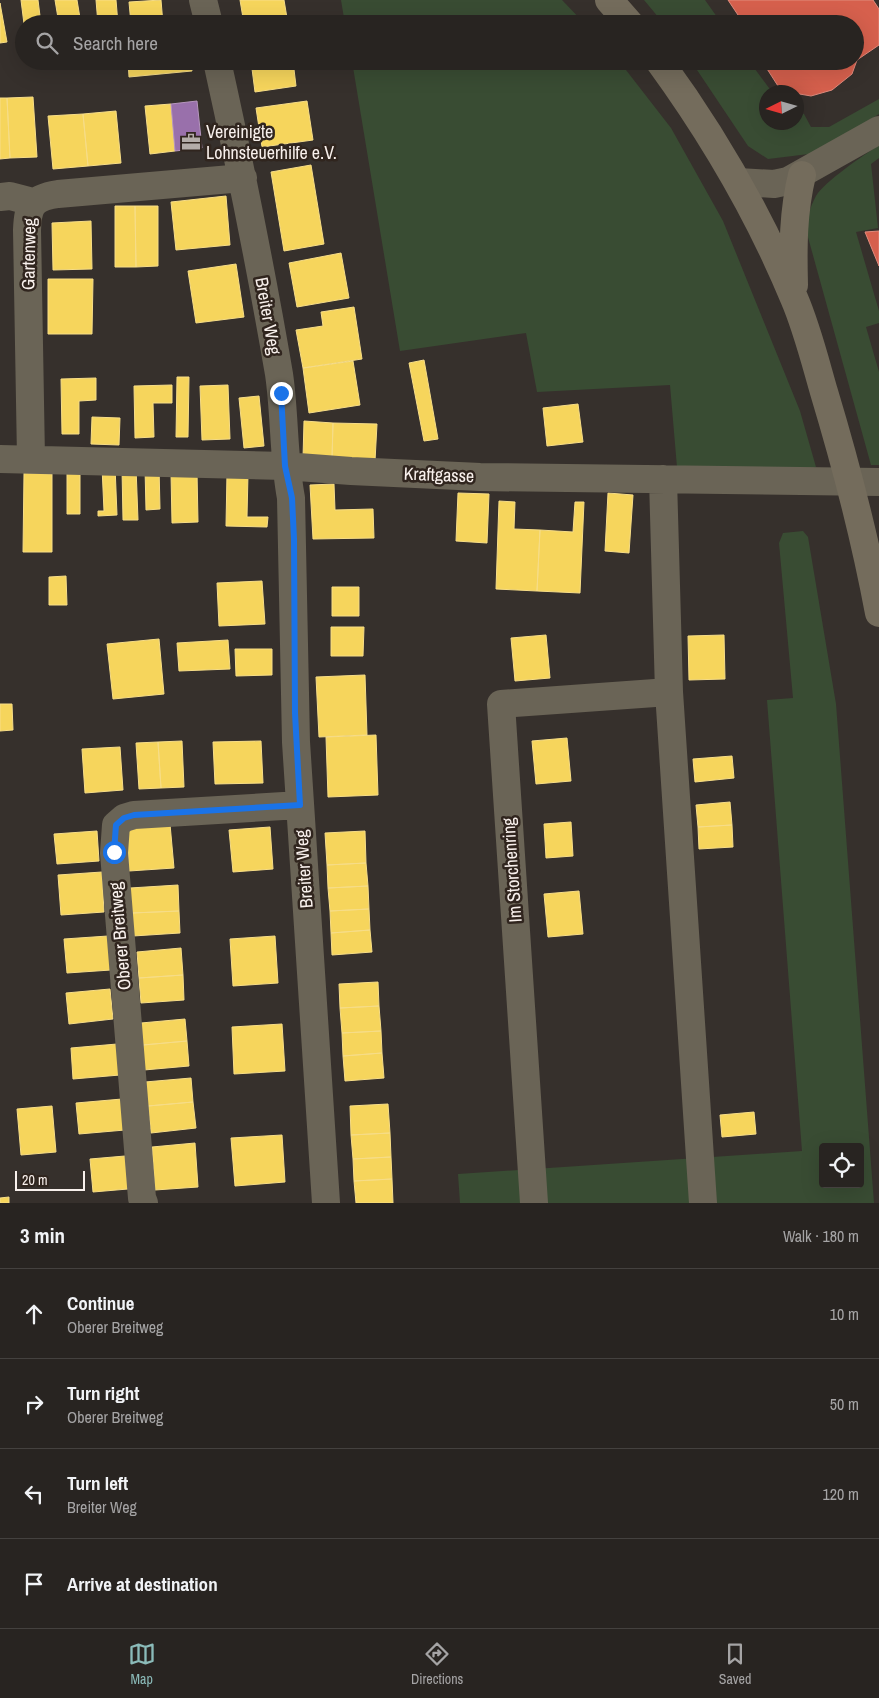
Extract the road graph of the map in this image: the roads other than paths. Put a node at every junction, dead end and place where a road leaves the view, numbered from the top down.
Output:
1 (203, 0) edge
2 (609, 0) edge
3 (207, 15) edge
4 (622, 15) edge
5 (219, 70) edge
6 (665, 70) edge
7 (879, 130) edge
8 (802, 175) junction
9 (243, 178) junction
10 (738, 182) junction
11 (0, 197) edge
12 (34, 202) junction
13 (795, 299) junction
14 (32, 458) junction
15 (0, 459) edge
16 (285, 466) junction
17 (663, 479) junction
18 (879, 482) edge
19 (879, 613) edge
20 (669, 692) junction
21 (300, 805) junction
22 (144, 1203) edge
23 (326, 1203) edge
24 (534, 1203) edge
25 (703, 1203) edge

1 - 3 street
2 - 4 main road
5 - 9 street, Breiter Weg
6 - 10 main road
7 - 8 street
8 - 10 street
8 - 13 main road
9 - 12 street, Gartenweg
9 - 16 street, Breiter Weg
10 - 13 main road
11 - 12 street
12 - 14 street, Gartenweg
13 - 19 main road
14 - 15 street, Kraftgasse
14 - 16 street, Kraftgasse
16 - 17 street, Kraftgasse
16 - 21 street, Breiter Weg
17 - 18 street, Kraftgasse
17 - 20 street
20 - 24 street, Im Storchenring
20 - 25 street
21 - 22 street, Oberer Breitweg
21 - 23 street, Breiter Weg

